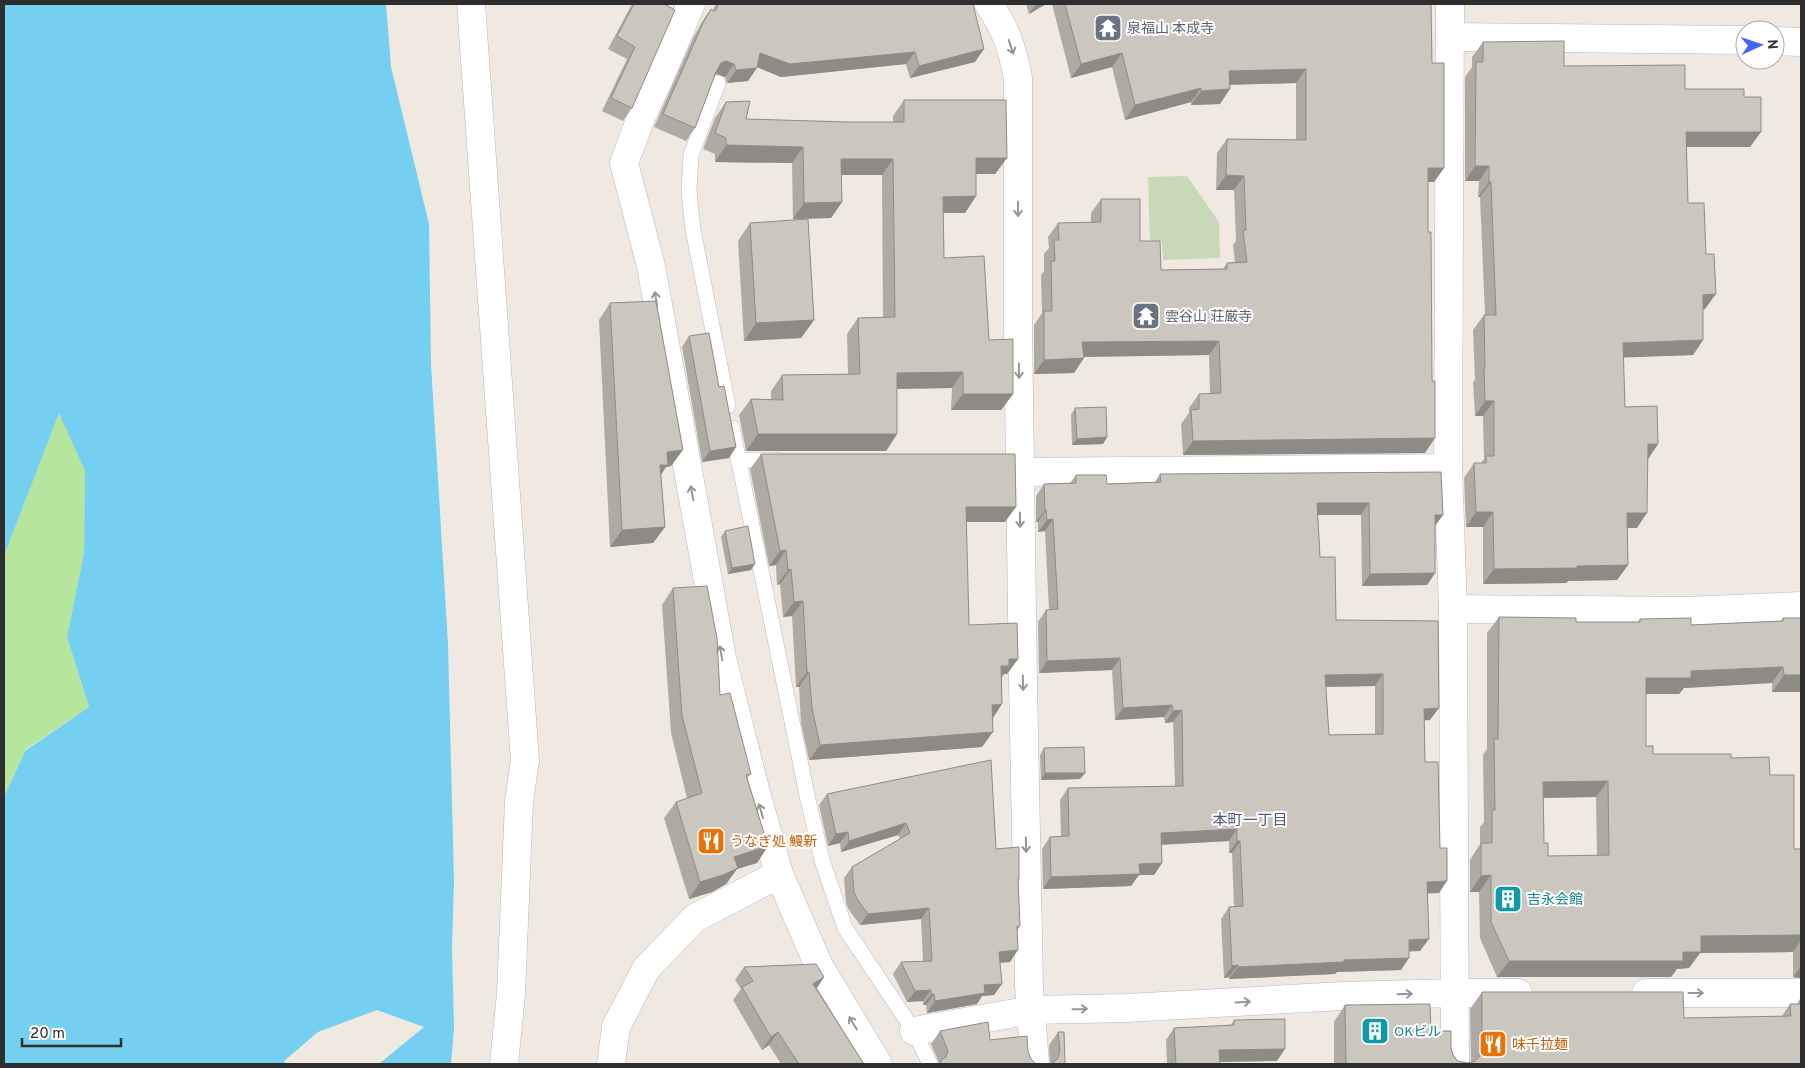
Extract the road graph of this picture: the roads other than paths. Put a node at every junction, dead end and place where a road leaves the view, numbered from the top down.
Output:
1 (471, 4) edge
2 (691, 4) edge
3 (989, 4) edge
4 (1450, 4) edge
5 (1450, 37) junction
6 (1735, 40) edge
7 (1785, 41) edge
8 (1801, 42) edge
9 (718, 83) edge
10 (738, 460) junction
11 (787, 460) edge
12 (1016, 464) junction
13 (1448, 468) junction
14 (1801, 606) edge
15 (1454, 609) junction
16 (779, 874) junction
17 (1455, 993) junction
18 (1544, 993) edge
19 (1623, 993) edge
20 (1801, 993) edge
21 (1032, 1010) junction
22 (914, 1031) junction
23 (504, 1064) edge
24 (611, 1064) edge
25 (878, 1064) edge
26 (930, 1064) edge
27 (1035, 1064) edge
28 (1455, 1064) edge

1 - 23 street
16 -> 2 street
3 -> 12 street
4 - 5 street
5 - 6 street
5 - 13 street
7 - 8 street
9 - 10 lane
10 - 11 lane
10 - 22 lane
12 - 13 street
12 -> 21 street
13 - 15 street
14 - 15 street
15 - 17 street
16 - 24 street
25 -> 16 street
17 - 18 street
21 -> 17 street
17 - 28 street
19 -> 20 street
21 - 22 street
21 - 27 street
22 - 26 lane

